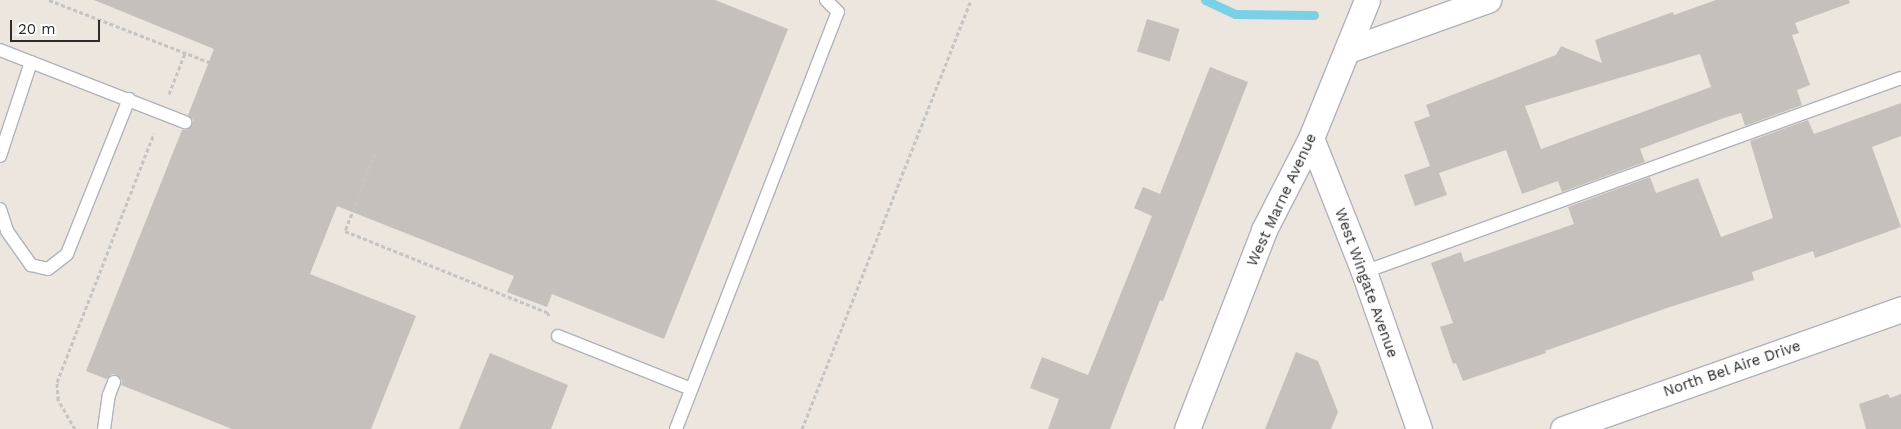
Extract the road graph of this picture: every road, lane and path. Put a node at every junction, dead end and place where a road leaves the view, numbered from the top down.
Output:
1 (49, 0) edge
2 (826, 0) edge
3 (971, 0) edge
4 (1367, 0) edge
5 (1488, 0) edge
6 (0, 50) edge
7 (1348, 50) junction
8 (185, 53) junction
9 (31, 62) junction
10 (209, 62) dead end
11 (1901, 78) edge
12 (129, 99) junction
13 (162, 113) junction
14 (185, 122) dead end
15 (1311, 138) junction
16 (375, 153) dead end
17 (0, 156) edge
18 (0, 209) edge
19 (1364, 272) junction
20 (1901, 310) edge
21 (558, 336) joint
22 (114, 382) dead end
23 (691, 389) junction
24 (75, 429) edge
25 (104, 429) edge
26 (676, 429) edge
27 (802, 429) edge
28 (1186, 429) edge
29 (1419, 429) edge
30 (1564, 429) edge

1 - 8 path
2 - 23 lane
3 - 27 path
4 - 7 street, West Marne Avenue
5 - 7 street
6 - 9 lane
7 - 15 street, West Marne Avenue
8 - 10 path
8 - 13 path
9 - 12 lane
9 - 17 lane
11 - 19 lane
12 - 13 lane
12 - 18 lane
13 - 14 lane
13 - 24 path
15 - 19 street, West Wingate Avenue
15 - 28 street, West Marne Avenue
16 - 21 path
19 - 29 street, West Wingate Avenue
20 - 30 street, North Bel Aire Drive
21 - 23 lane
22 - 25 lane
23 - 26 lane

